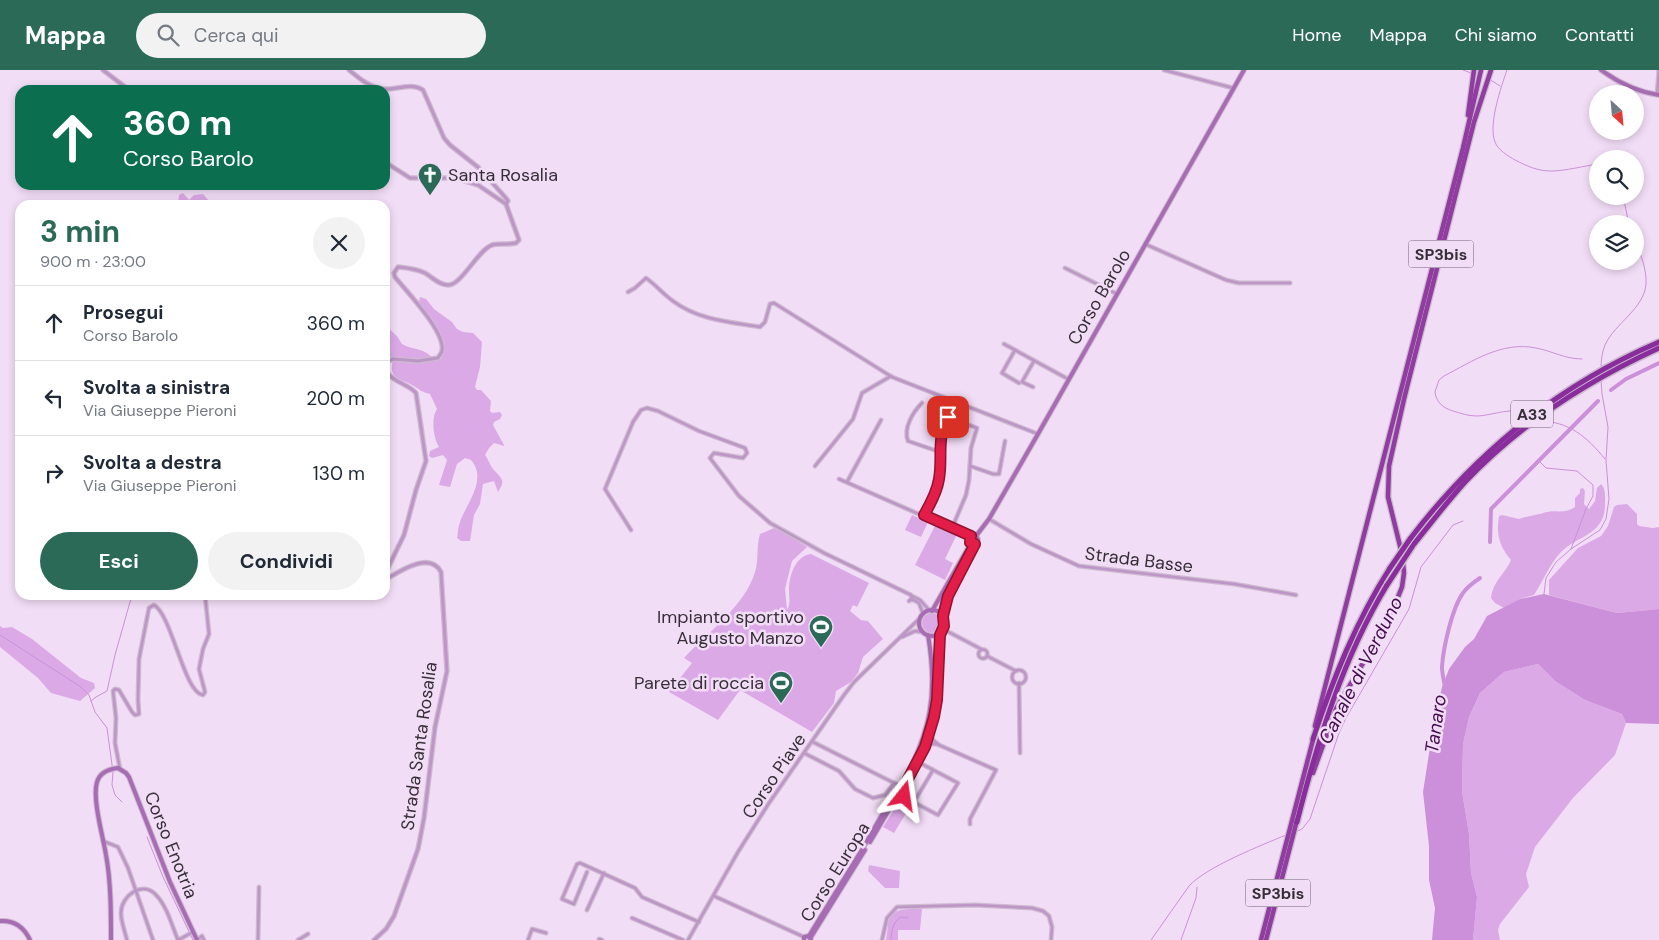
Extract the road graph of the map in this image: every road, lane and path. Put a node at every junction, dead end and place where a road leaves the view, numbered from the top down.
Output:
1 (103, 70) edge
2 (349, 70) edge
3 (1164, 70) edge
4 (1244, 70) edge
5 (1474, 70) edge
6 (1481, 70) edge
7 (1491, 70) edge
8 (1601, 70) edge
9 (1659, 70) edge
10 (1475, 83) junction
11 (122, 85) edge
12 (369, 85) edge
13 (1235, 88) junction
14 (390, 89) edge
15 (1658, 95) edge
16 (390, 166) edge
17 (506, 204) junction
18 (1145, 244) junction
19 (1065, 268) dead end
20 (1290, 283) dead end
21 (628, 292) dead end
22 (1117, 294) junction
23 (1659, 342) edge
24 (1004, 344) dead end
25 (1659, 348) edge
26 (1015, 350) junction
27 (390, 361) edge
28 (1034, 361) junction
29 (1624, 361) junction
30 (390, 376) edge
31 (891, 376) junction
32 (1068, 379) junction
33 (1019, 383) dead end
34 (1033, 387) dead end
35 (922, 403) dead end
36 (881, 420) dead end
37 (1038, 434) junction
38 (1005, 441) dead end
39 (940, 452) junction
40 (815, 466) dead end
41 (970, 466) junction
42 (839, 479) dead end
43 (847, 482) junction
44 (924, 515) junction
45 (989, 520) junction
46 (952, 528) junction
47 (631, 530) dead end
48 (971, 536) junction
49 (976, 536) junction
50 (973, 543) junction
51 (390, 564) edge
52 (390, 577) edge
53 (1296, 595) dead end
54 (909, 596) junction
55 (206, 600) edge
56 (911, 600) junction
57 (931, 611) junction
58 (922, 616) junction
59 (943, 616) junction
60 (942, 630) junction
61 (923, 632) junction
62 (928, 635) junction
63 (899, 640) junction
64 (981, 650) junction
65 (987, 656) junction
66 (1016, 671) junction
67 (1019, 683) junction
68 (929, 734) junction
69 (1313, 739) junction
70 (812, 742) junction
71 (939, 745) junction
72 (925, 747) junction
73 (804, 753) junction
74 (1020, 753) dead end
75 (918, 762) junction
76 (120, 769) junction
77 (933, 770) junction
78 (894, 783) junction
79 (901, 785) junction
80 (897, 795) junction
81 (914, 802) junction
82 (1297, 822) junction
83 (970, 824) dead end
84 (103, 841) junction
85 (587, 872) dead end
86 (604, 873) junction
87 (259, 888) dead end
88 (136, 890) junction
89 (714, 896) junction
90 (586, 910) dead end
91 (632, 918) dead end
92 (0, 921) edge
93 (699, 922) junction
94 (191, 933) junction
95 (546, 933) dead end
96 (308, 934) dead end
97 (809, 939) edge
98 (30, 940) edge
99 (111, 940) edge
100 (127, 940) edge
101 (153, 940) edge
102 (178, 940) edge
103 (197, 940) edge
104 (204, 940) edge
105 (258, 940) edge
106 (298, 940) edge
107 (374, 940) edge
108 (528, 940) edge
109 (683, 940) edge
110 (688, 940) edge
111 (882, 940) edge
112 (1051, 940) edge
113 (1261, 940) edge
114 (1266, 940) edge

1 - 11 street
2 - 12 street
3 - 13 street
4 - 13 main road, Corso Barolo
5 - 10 highway
6 - 10 highway
7 - 82 highway, SP3bis
8 - 15 main road
9 - 15 street
10 - 69 highway, SP3bis
13 - 18 main road, Corso Barolo
14 - 17 street
16 - 17 street
17 - 27 street, Strada Santa Rosalia
18 - 20 street
18 - 22 main road, Corso Barolo
19 - 22 street
21 - 31 street
22 - 32 main road, Corso Barolo
23 - 29 highway, A33
24 - 26 street
25 - 29 highway, A33
26 - 28 street
26 - 33 street
28 - 32 street
28 - 34 street
29 - 69 highway, A33, bridge
29 - 82 highway, A33, bridge
30 - 51 street, Strada Santa Rosalia
31 - 37 street
31 - 40 street
32 - 37 main road, Corso Barolo
35 - 39 street
36 - 43 street
37 - 45 main road, Corso Barolo
38 - 41 street
39 - 41 street
39 - 44 street
41 - 46 street
42 - 43 street
43 - 44 street
44 - 46 street
45 - 49 main road, Corso Barolo
45 - 53 street, Strada Basse
46 - 48 street
47 - 54 street
48 - 49 main road
48 - 50 main road
49 - 50 main road
50 - 57 main road
50 - 59 main road
52 - 107 street, Strada Santa Rosalia
54 - 56 street
54 - 56 street
54 - 57 street
55 - 76 street
56 - 58 street
57 - 58 main road
57 - 59 main road
58 - 61 main road
58 - 63 street, Corso Piave
59 - 60 main road
60 - 62 main road
60 - 64 street
60 - 68 main road
61 - 62 main road
61 - 63 street
62 - 79 main road
63 - 70 street, Corso Piave
64 - 65 street
64 - 65 street
65 - 66 street
66 - 67 street
66 - 67 street
67 - 74 street
68 - 71 street
68 - 72 main road
69 - 113 highway, SP3bis
70 - 73 street, Corso Piave
70 - 78 street
71 - 72 street
71 - 83 street
72 - 75 main road
73 - 78 street
73 - 89 street, Corso Piave
75 - 77 street
75 - 79 main road
76 - 84 main road
76 - 94 main road, Corso Enotria
77 - 81 street
77 - 81 street
78 - 79 street
79 - 80 main road
79 - 80 main road
80 - 81 street
80 - 97 main road, Corso Europa
80 - 97 main road, Corso Europa
82 - 114 highway, SP3bis
84 - 88 street
84 - 99 main road
85 - 86 street
86 - 90 street
86 - 93 street
87 - 105 street
88 - 100 street
88 - 101 street
88 - 102 street
89 - 93 street, Corso Piave
89 - 97 street
91 - 109 street
92 - 98 main road
93 - 110 street, Corso Piave
94 - 102 street
94 - 103 main road, Corso Enotria
95 - 108 street
96 - 106 street
103 - 104 street
111 - 112 street

